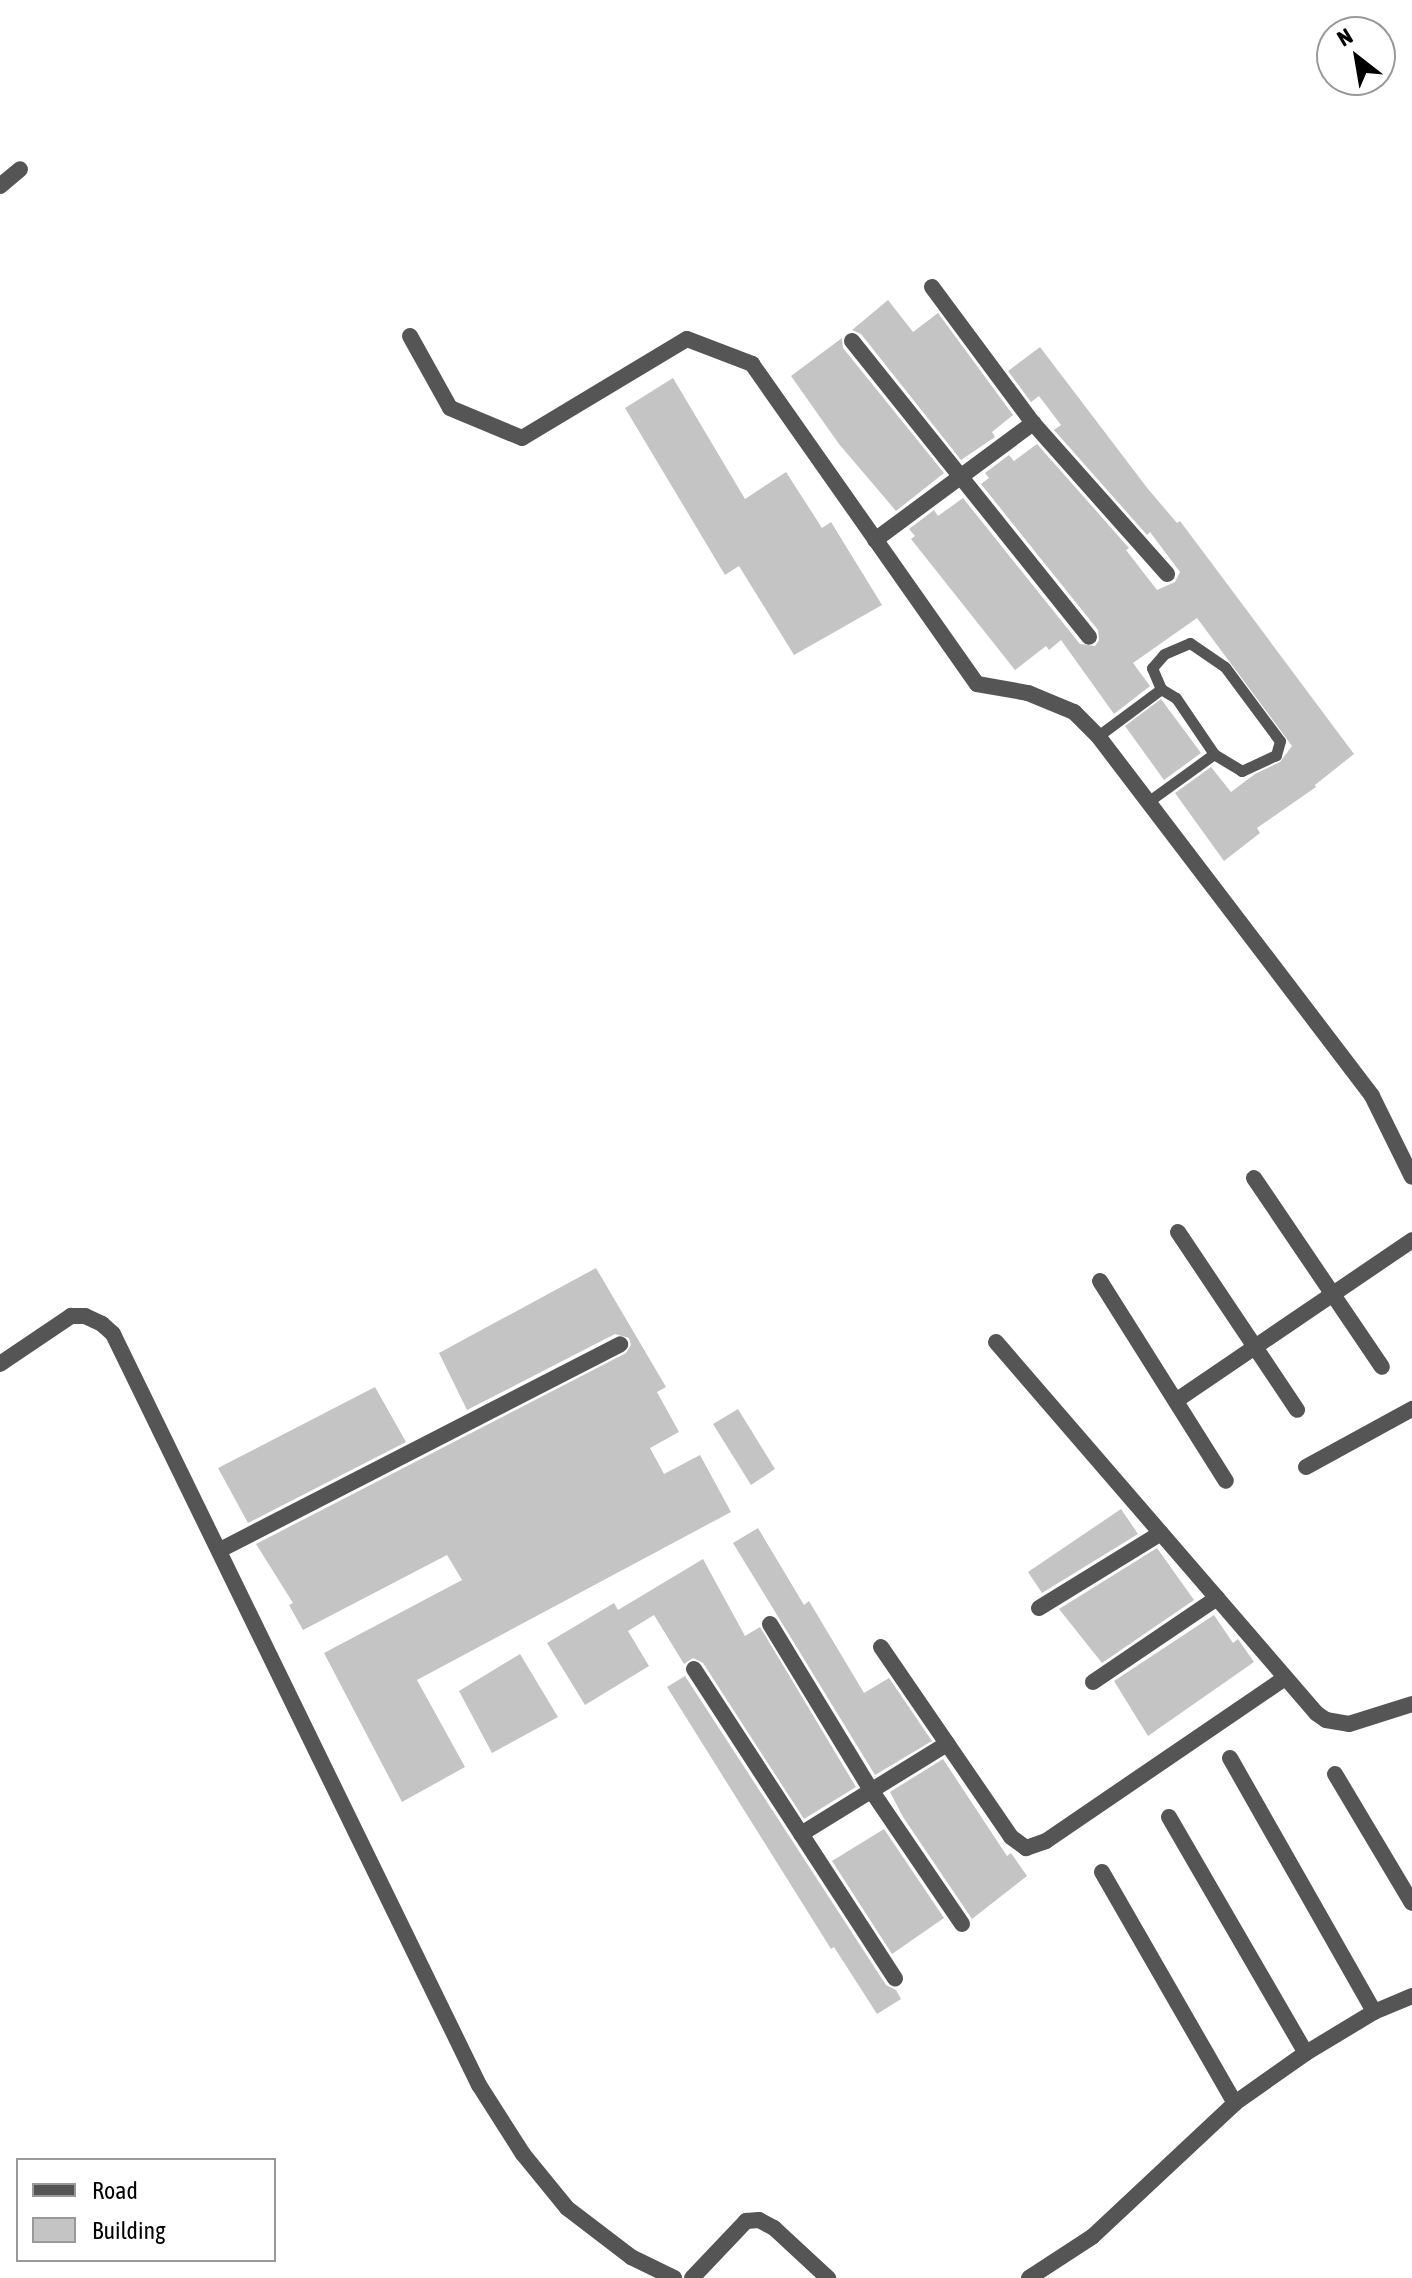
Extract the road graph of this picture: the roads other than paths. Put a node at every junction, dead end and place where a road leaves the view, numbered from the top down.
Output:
1 (20, 169) dead end
2 (0, 186) edge
3 (932, 287) dead end
4 (410, 336) dead end
5 (852, 341) dead end
6 (1033, 423) junction
7 (961, 475) junction
8 (875, 540) junction
9 (1167, 574) dead end
10 (1089, 637) dead end
11 (1161, 689) junction
12 (1098, 736) junction
13 (1214, 754) junction
14 (1149, 801) junction
15 (1412, 1177) edge
16 (1254, 1178) dead end
17 (1178, 1232) dead end
18 (1412, 1240) edge
19 (1100, 1281) dead end
20 (1332, 1295) junction
21 (996, 1342) dead end
22 (620, 1344) dead end
23 (1254, 1348) junction
24 (0, 1364) edge
25 (1382, 1367) dead end
26 (1177, 1400) junction
27 (1412, 1409) edge
28 (1297, 1410) dead end
29 (1306, 1467) dead end
30 (1226, 1481) dead end
31 (1161, 1533) junction
32 (220, 1550) junction
33 (1217, 1598) junction
34 (1039, 1608) dead end
35 (770, 1624) dead end
36 (881, 1647) dead end
37 (694, 1669) dead end
38 (1285, 1678) junction
39 (1093, 1682) dead end
40 (1412, 1704) edge
41 (947, 1744) junction
42 (1230, 1758) dead end
43 (1335, 1774) dead end
44 (871, 1790) junction
45 (1169, 1817) dead end
46 (801, 1834) junction
47 (1102, 1872) dead end
48 (1412, 1903) edge
49 (962, 1924) dead end
50 (895, 1979) dead end
51 (1412, 1996) edge
52 (1374, 2012) junction
53 (1306, 2053) junction
54 (1235, 2103) junction
55 (674, 2278) edge
56 (692, 2278) edge
57 (828, 2278) edge
58 (1029, 2278) edge

1 - 2 street
3 - 6 street
4 - 8 street
5 - 7 street
6 - 7 street
6 - 9 street
7 - 8 street
7 - 10 street
8 - 12 street
11 - 12 lane
11 - 13 lane
11 - 13 lane
12 - 14 street
13 - 14 lane
14 - 15 street
16 - 20 street
17 - 23 street
18 - 20 street
19 - 26 street
20 - 23 street
20 - 25 street
21 - 31 street
22 - 32 street
23 - 26 street
23 - 28 street
24 - 32 street
26 - 30 street
27 - 29 street
31 - 33 street
31 - 34 street
32 - 55 street
33 - 38 street
33 - 39 street
35 - 44 street
36 - 41 street
37 - 46 street
38 - 40 street
38 - 41 street
41 - 44 street
42 - 52 street
43 - 48 street
44 - 46 street
44 - 49 street
45 - 53 street
46 - 50 street
47 - 54 street
51 - 52 street
52 - 53 street
53 - 54 street
54 - 58 street
56 - 57 street

